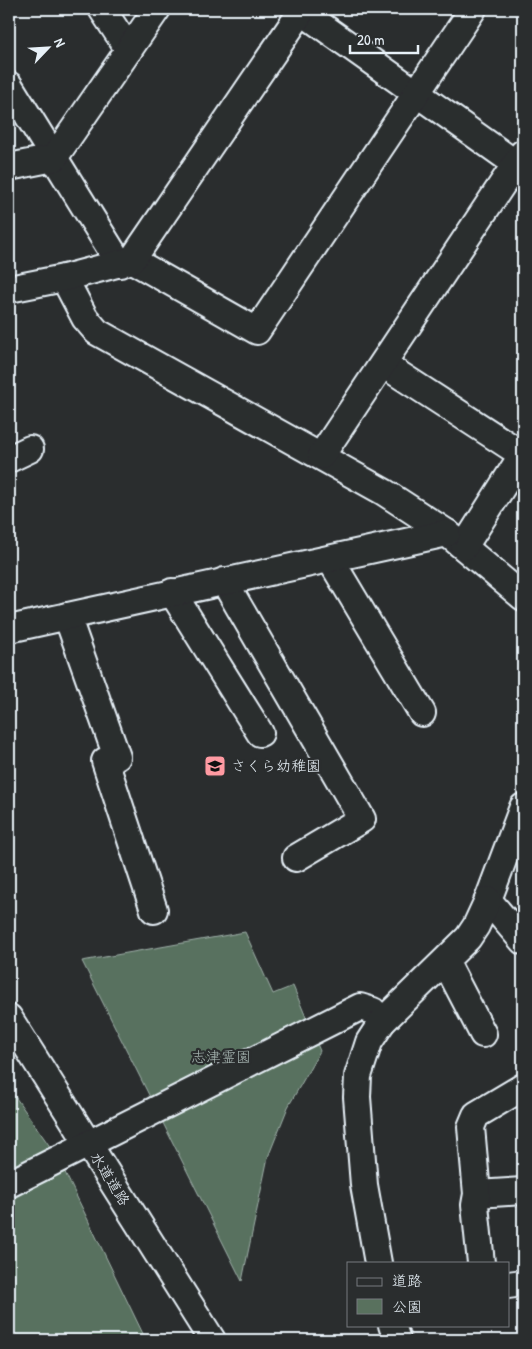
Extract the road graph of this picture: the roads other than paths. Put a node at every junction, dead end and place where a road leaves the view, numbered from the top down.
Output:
1 (102, 9) edge
2 (157, 9) edge
3 (473, 9) edge
4 (301, 10) edge
5 (129, 50) junction
6 (9, 85) edge
7 (417, 93) junction
8 (54, 158) junction
9 (520, 158) edge
10 (9, 167) edge
11 (126, 262) junction
12 (64, 278) junction
13 (9, 289) edge
14 (383, 364) junction
15 (523, 455) edge
16 (321, 456) junction
17 (455, 540) junction
18 (330, 559) junction
19 (224, 581) junction
20 (172, 592) junction
21 (523, 597) edge
22 (67, 616) junction
23 (9, 629) edge
24 (422, 713) dead end
25 (260, 733) dead end
26 (523, 807) edge
27 (296, 858) dead end
28 (488, 900) junction
29 (154, 910) dead end
30 (523, 941) edge
31 (445, 961) junction
32 (9, 1018) edge
33 (382, 1022) junction
34 (483, 1034) dead end
35 (523, 1086) edge
36 (88, 1145) junction
37 (9, 1184) edge
38 (523, 1191) edge
39 (478, 1194) junction
40 (378, 1262) edge
41 (481, 1262) edge
42 (523, 1283) edge
43 (510, 1285) edge
44 (392, 1326) edge
45 (212, 1340) edge
46 (397, 1340) edge

1 - 5 street
2 - 5 street
3 - 7 street
4 - 7 street
4 - 11 street
5 - 8 street
6 - 8 street
7 - 9 street
7 - 11 street
8 - 10 street
8 - 11 street
9 - 14 street
11 - 12 street
12 - 13 street
12 - 16 street
14 - 15 street
14 - 16 street
15 - 17 street
16 - 17 street
17 - 18 street
17 - 21 street
18 - 19 street
18 - 24 street
19 - 20 street
19 - 27 street
20 - 22 street
20 - 25 street
22 - 23 street
22 - 29 street
26 - 28 street
28 - 30 street
28 - 31 street
31 - 33 street
31 - 34 street
32 - 36 street, 水道道路
33 - 36 street
33 - 40 street
35 - 39 street
36 - 37 street
36 - 45 street, 水道道路
38 - 39 street
39 - 41 street
42 - 43 street
44 - 46 street

